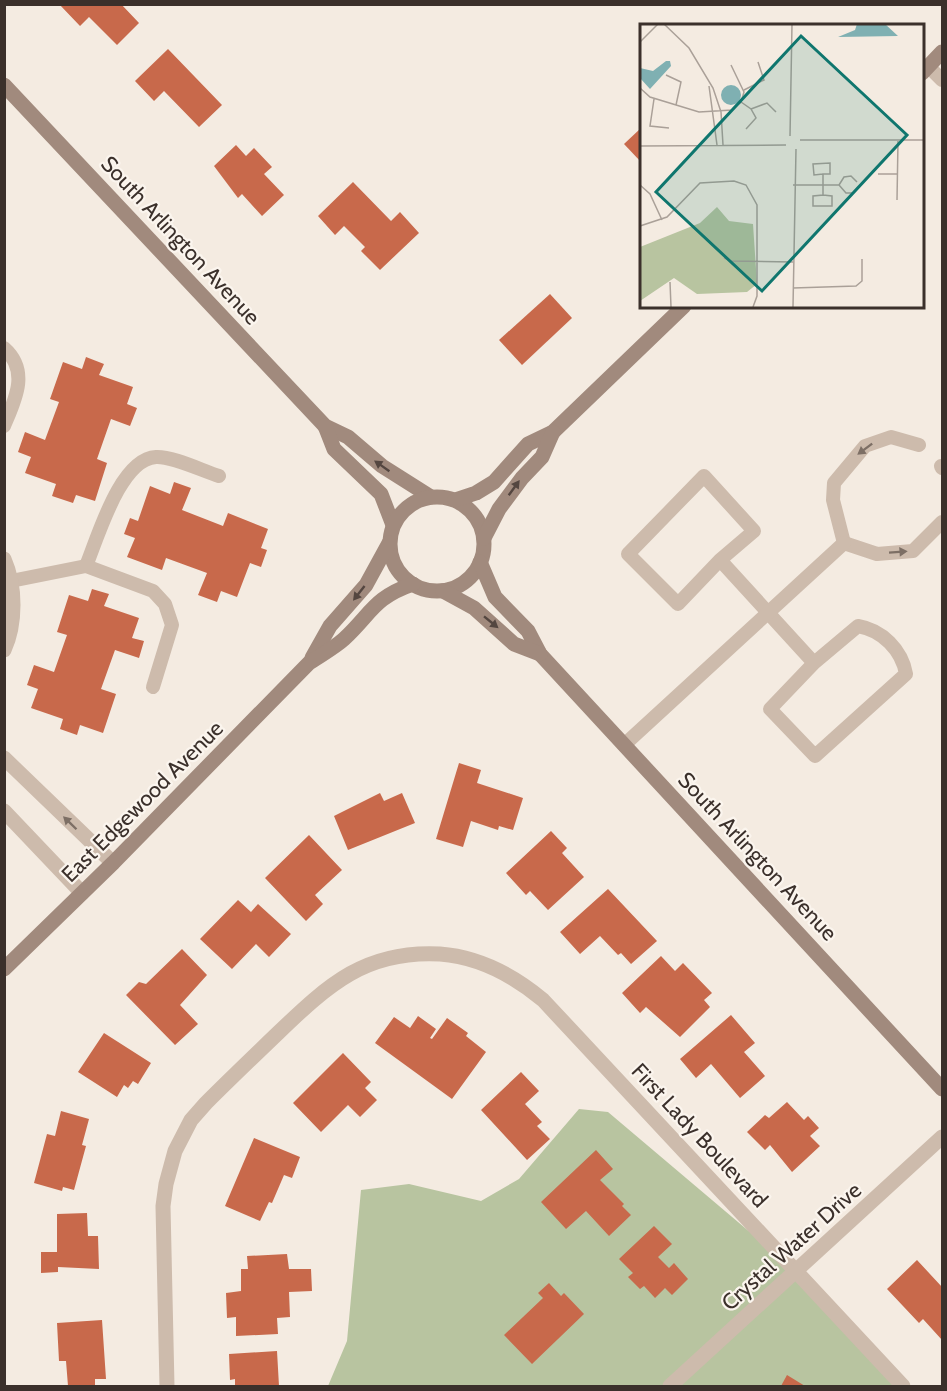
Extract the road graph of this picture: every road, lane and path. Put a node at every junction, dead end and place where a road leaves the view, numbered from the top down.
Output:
1 (942, 52) edge
2 (925, 70) edge
3 (942, 80) edge
4 (4, 85) edge
5 (682, 308) edge
6 (4, 348) edge
7 (4, 426) edge
8 (325, 426) junction
9 (553, 432) junction
10 (919, 445) dead end
11 (219, 476) dead end
12 (431, 497) junction
13 (455, 500) junction
14 (942, 522) edge
15 (393, 525) junction
16 (484, 538) junction
17 (390, 543) junction
18 (844, 543) junction
19 (4, 559) edge
20 (720, 560) junction
21 (480, 562) junction
22 (86, 566) junction
23 (11, 581) junction
24 (413, 584) junction
25 (443, 591) junction
26 (768, 613) junction
27 (4, 650) edge
28 (540, 654) junction
29 (309, 663) junction
30 (814, 663) junction
31 (153, 687) dead end
32 (624, 745) junction
33 (4, 758) edge
34 (4, 811) edge
35 (112, 863) junction
36 (82, 893) junction
37 (4, 969) edge
38 (942, 1089) edge
39 (942, 1137) edge
40 (797, 1272) junction
41 (167, 1386) edge
42 (670, 1386) edge
43 (903, 1386) edge

1 - 2 main road
2 - 3 lane
4 - 8 main road, South Arlington Avenue
5 - 9 main road
6 - 7 lane
12 -> 8 main road, South Arlington Avenue
8 - 15 main road, South Arlington Avenue
9 - 13 main road
16 -> 9 main road
10 -> 18 lane
11 - 22 lane
12 - 13 main road
12 - 15 main road
13 - 16 main road
18 -> 14 lane
15 - 17 main road
16 - 21 main road
17 - 24 main road
17 -> 29 main road
18 - 26 lane
19 - 23 street
20 - 20 lane
20 - 26 lane
21 - 25 main road
21 - 28 main road, South Arlington Avenue
22 - 23 lane
22 - 31 lane
23 - 27 street
24 - 25 main road
24 - 29 main road
25 -> 28 main road, South Arlington Avenue
26 - 30 lane
26 - 32 lane
28 - 32 main road, South Arlington Avenue
29 - 35 main road, East Edgewood Avenue
30 - 30 lane
32 - 38 main road, South Arlington Avenue
35 -> 33 street
34 - 36 street
35 - 36 main road, East Edgewood Avenue
36 - 37 main road, East Edgewood Avenue
39 - 40 street, Crystal Water Drive
40 - 41 street, First Lady Boulevard
40 - 42 street, Crystal Water Drive
40 - 43 street, First Lady Boulevard

